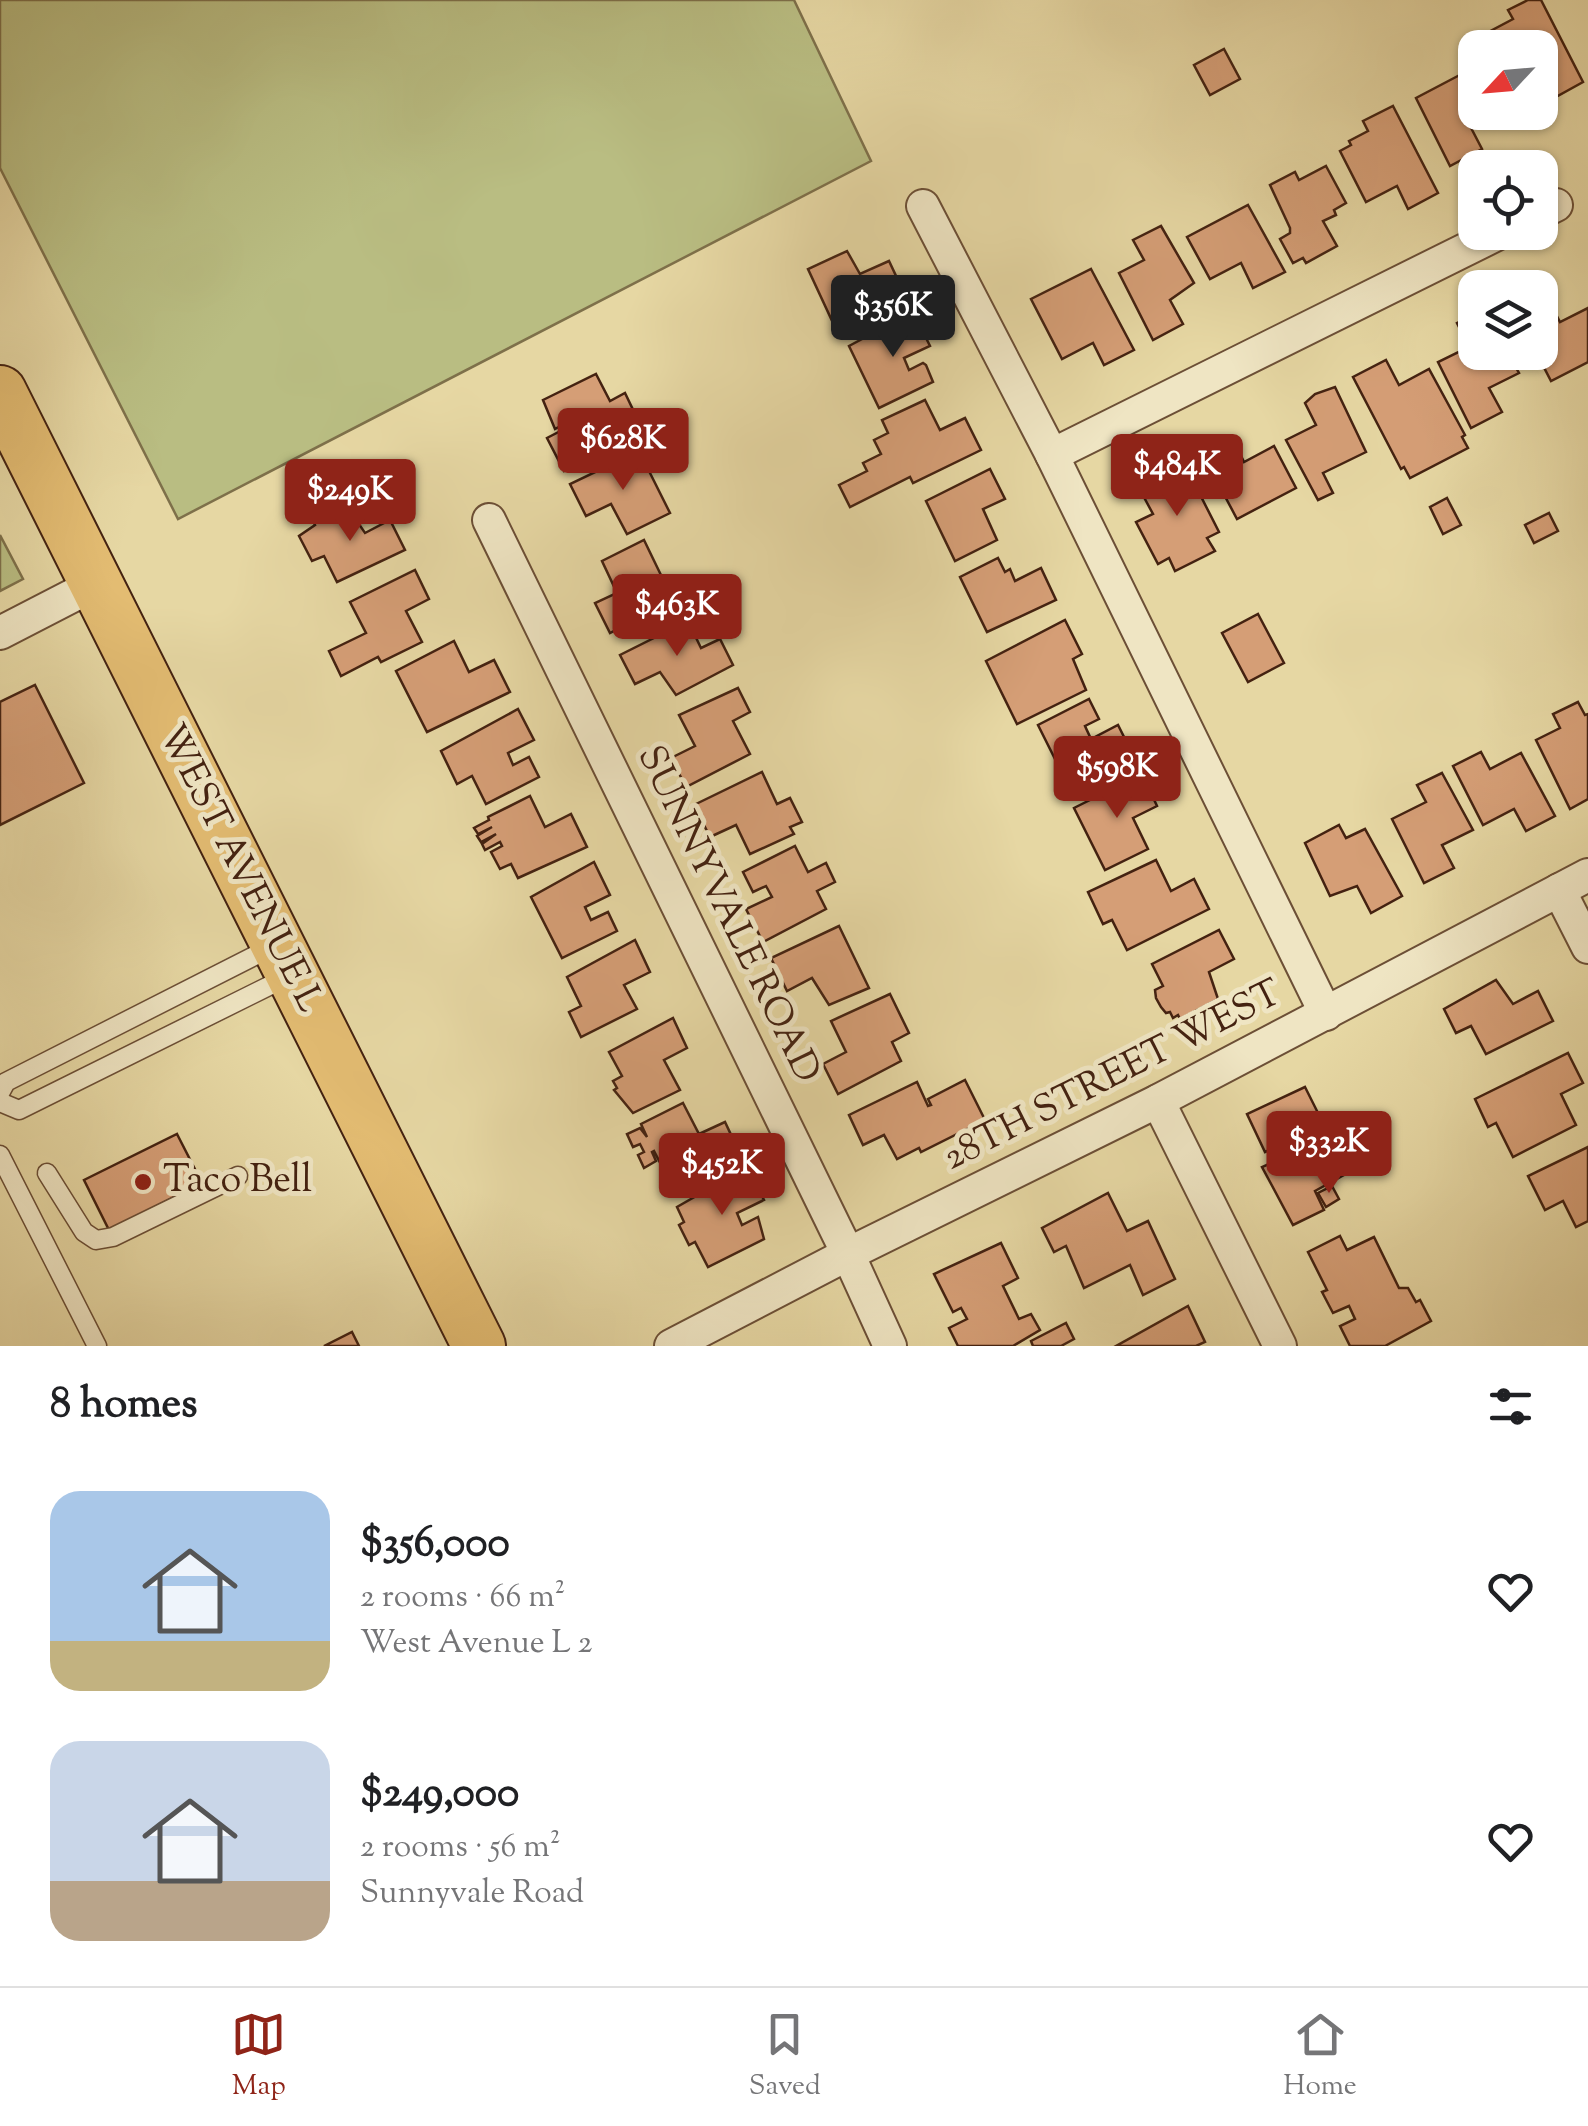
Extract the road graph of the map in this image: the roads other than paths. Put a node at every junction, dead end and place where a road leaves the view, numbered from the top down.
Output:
1 (923, 206) dead end
2 (1465, 250) edge
3 (0, 392) edge
4 (1052, 454) junction
5 (489, 520) dead end
6 (95, 584) junction
7 (0, 634) edge
8 (1574, 882) edge
9 (1588, 947) edge
10 (284, 960) junction
11 (1326, 1014) junction
12 (0, 1093) edge
13 (1158, 1101) junction
14 (0, 1102) edge
15 (0, 1155) edge
16 (47, 1173) dead end
17 (238, 1176) dead end
18 (848, 1254) junction
19 (96, 1346) edge
20 (479, 1346) edge
21 (672, 1346) edge
22 (890, 1346) edge
23 (1280, 1346) edge

1 - 4 street
2 - 4 street
3 - 6 main road, WEST AVENUE L
4 - 11 street
5 - 18 street, SUNNYVALE ROAD
6 - 7 street
6 - 10 main road, WEST AVENUE L
8 - 9 street
8 - 11 street, 28TH STREET WEST
10 - 12 lane
10 - 14 lane
10 - 20 main road, WEST AVENUE L
11 - 13 street, 28TH STREET WEST
13 - 18 street, 28TH STREET WEST
13 - 23 street
15 - 19 lane
16 - 17 lane
18 - 21 street, 28TH STREET WEST
18 - 22 street, SUNNYVALE ROAD

